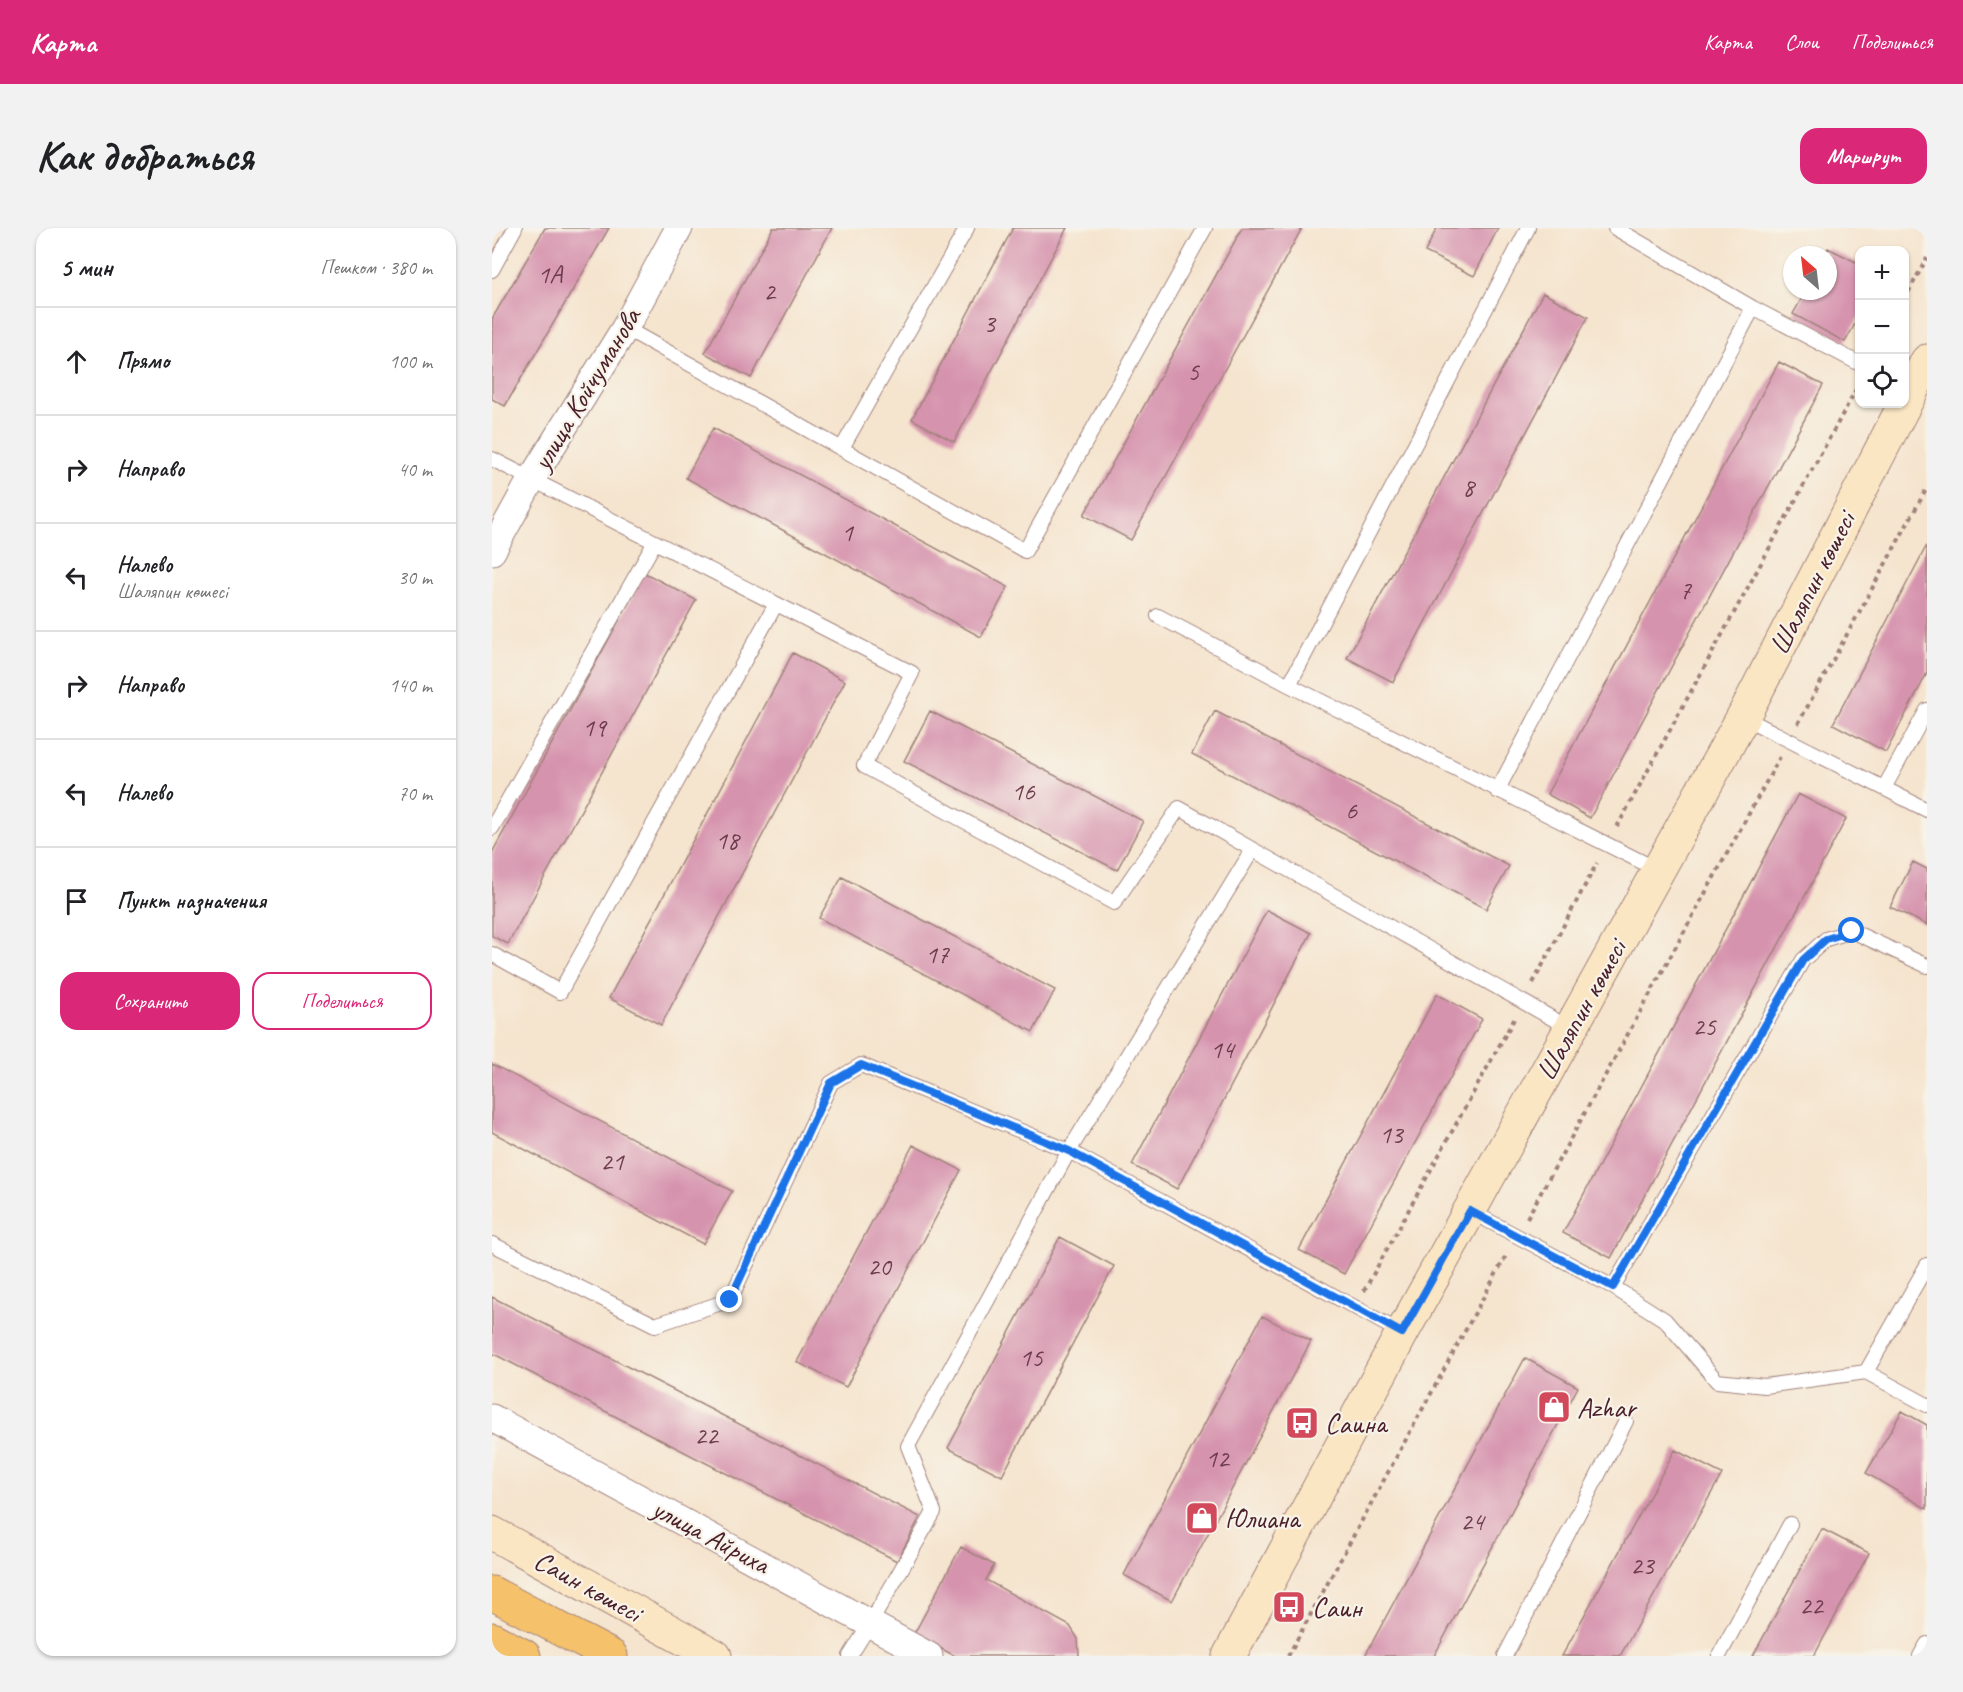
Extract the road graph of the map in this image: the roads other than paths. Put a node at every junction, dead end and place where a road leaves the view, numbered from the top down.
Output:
1 (515, 228) edge
2 (680, 228) edge
3 (967, 228) edge
4 (1205, 228) edge
5 (1528, 228) edge
6 (1615, 228) edge
7 (492, 270) edge
8 (1753, 308) junction
9 (625, 328) junction
10 (1855, 361) edge
11 (1927, 361) edge
12 (1914, 393) edge
13 (843, 448) junction
14 (492, 459) edge
15 (531, 480) junction
16 (494, 541) edge
17 (655, 542) junction
18 (776, 604) junction
19 (1158, 616) dead end
20 (1289, 686) junction
21 (1927, 710) edge
22 (1743, 717) junction
23 (1884, 788) junction
24 (1497, 791) junction
25 (1927, 810) edge
26 (492, 828) edge
27 (1253, 849) junction
28 (1658, 870) junction
29 (492, 954) edge
30 (1927, 966) edge
31 (1571, 1029) junction
32 (1069, 1151) junction
33 (1470, 1211) junction
34 (492, 1244) edge
35 (1927, 1264) edge
36 (1613, 1287) junction
37 (1402, 1333) junction
38 (1866, 1372) junction
39 (1927, 1405) edge
40 (492, 1418) edge
41 (1626, 1421) dead end
42 (1790, 1524) dead end
43 (492, 1533) edge
44 (492, 1593) edge
45 (870, 1624) junction
46 (492, 1639) edge
47 (1927, 1644) edge
48 (524, 1656) edge
49 (611, 1656) edge
50 (716, 1656) edge
51 (850, 1656) edge
52 (929, 1656) edge
53 (1229, 1656) edge
54 (1505, 1656) edge
55 (1719, 1656) edge
56 (1920, 1656) edge

1 - 7 lane
2 - 9 street, улица Койчуманова
3 - 13 lane
4 - 13 lane
5 - 20 lane
6 - 8 lane
8 - 10 lane
8 - 24 lane
9 - 13 lane
9 - 15 street, улица Койчуманова
11 - 12 main road, Шаляпин көшесі
12 - 22 main road, Шаляпин көшесі
14 - 15 lane
15 - 16 street, улица Койчуманова
15 - 17 lane
17 - 18 lane
17 - 26 lane
18 - 27 lane
18 - 29 lane
19 - 20 lane
20 - 24 lane
21 - 23 lane
22 - 23 lane
22 - 28 main road, Шаляпин көшесі
23 - 25 lane
24 - 28 lane
27 - 31 lane
27 - 32 lane
28 - 31 main road, Шаляпин көшесі
30 - 36 lane
31 - 33 main road, Шаляпин көшесі
32 - 34 lane
32 - 37 lane
32 - 45 lane
33 - 36 lane
33 - 37 main road, Шаляпин көшесі
35 - 38 lane
36 - 38 lane
37 - 53 main road, Шаляпин көшесі
38 - 39 lane
40 - 45 street, улица Айриха
41 - 54 lane
42 - 55 lane
43 - 50 main road, Саин көшесі
44 - 49 main road, Саин көшесі
45 - 51 lane
45 - 52 street, улица Айриха
46 - 48 main road
47 - 56 lane

